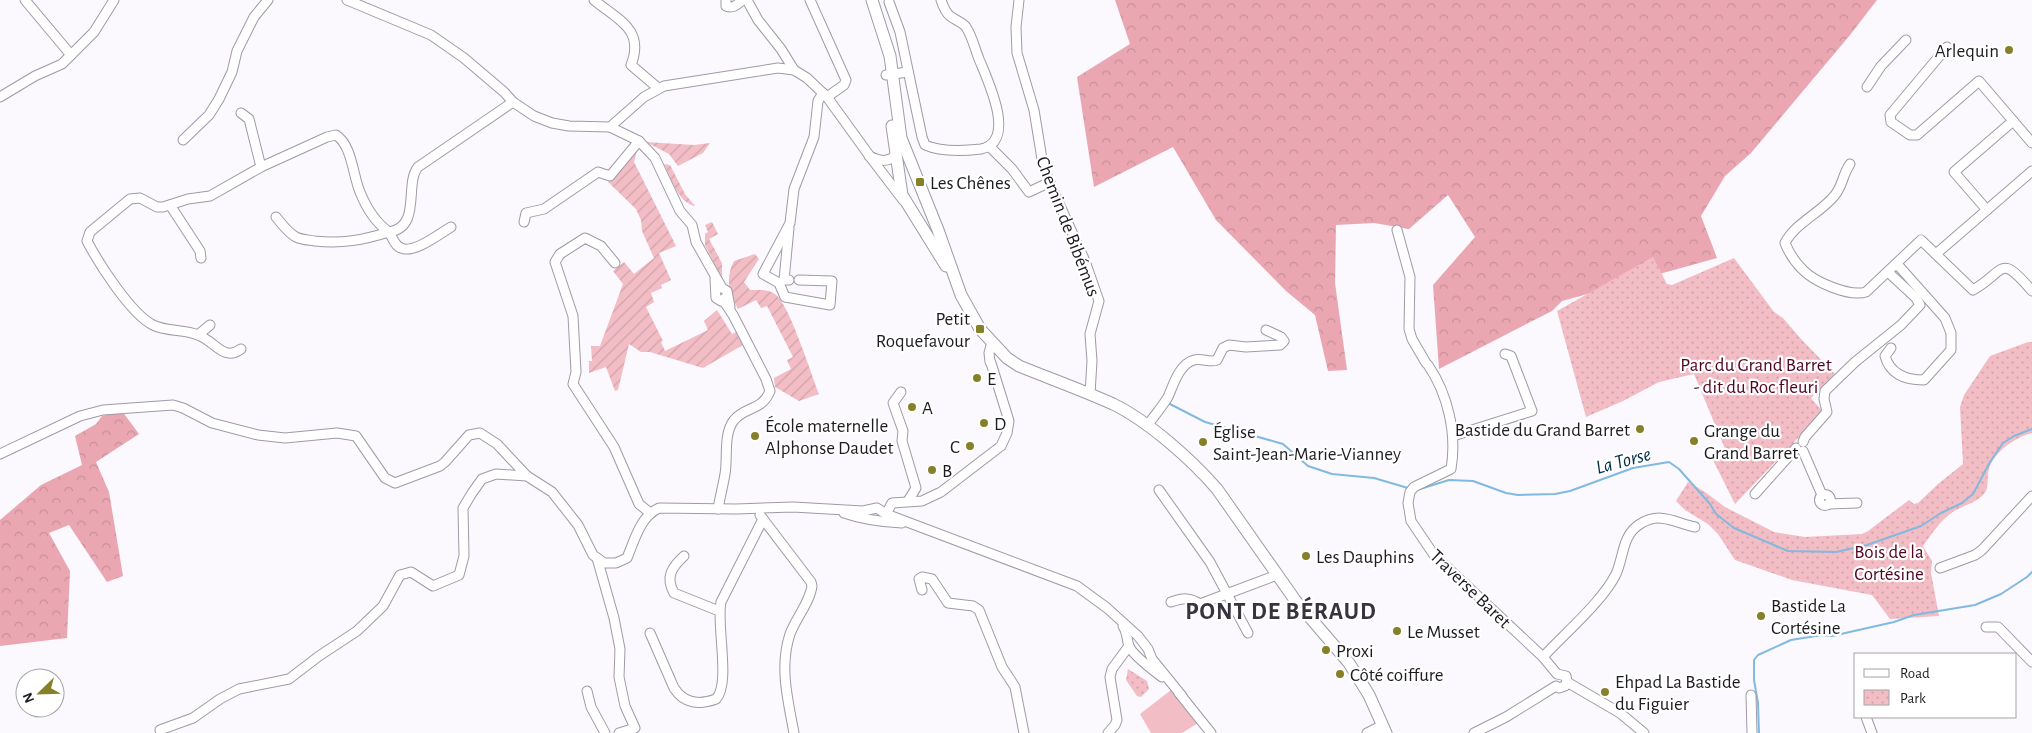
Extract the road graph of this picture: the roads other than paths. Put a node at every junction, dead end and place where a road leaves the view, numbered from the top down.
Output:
1 (25, 0) edge
2 (114, 0) edge
3 (268, 0) edge
4 (347, 0) edge
5 (594, 0) edge
6 (726, 0) edge
7 (743, 0) edge
8 (747, 0) edge
9 (810, 0) edge
10 (872, 0) edge
11 (941, 0) edge
12 (1019, 0) edge
13 (888, 2) dead end
14 (1906, 40) dead end
15 (1947, 46) dead end
16 (71, 55) junction
17 (794, 70) junction
18 (908, 72) junction
19 (889, 75) junction
20 (1867, 87) dead end
21 (658, 88) junction
22 (825, 95) junction
23 (0, 97) edge
24 (513, 102) junction
25 (241, 113) dead end
26 (2013, 121) junction
27 (614, 124) junction
28 (183, 140) dead end
29 (638, 141) junction
30 (2032, 143) edge
31 (990, 147) junction
32 (896, 155) junction
33 (871, 159) junction
34 (1850, 164) dead end
35 (261, 167) junction
36 (2032, 171) edge
37 (898, 173) junction
38 (916, 173) junction
39 (1050, 182) junction
40 (905, 202) junction
41 (170, 205) junction
42 (1987, 210) junction
43 (276, 217) dead end
44 (524, 222) dead end
45 (790, 223) junction
46 (451, 227) dead end
47 (938, 230) junction
48 (1397, 230) dead end
49 (389, 232) junction
50 (925, 235) junction
51 (1936, 254) junction
52 (201, 258) dead end
53 (616, 263) dead end
54 (1897, 264) junction
55 (1888, 272) junction
56 (789, 280) dead end
57 (799, 280) dead end
58 (956, 280) junction
59 (2032, 291) edge
60 (210, 325) dead end
61 (1266, 330) dead end
62 (198, 335) junction
63 (992, 342) junction
64 (1891, 348) dead end
65 (241, 349) dead end
66 (1505, 354) dead end
67 (900, 392) dead end
68 (1090, 394) junction
69 (1147, 426) junction
70 (1453, 436) junction
71 (1800, 447) junction
72 (0, 454) edge
73 (527, 476) junction
74 (1159, 490) dead end
75 (1754, 494) dead end
76 (2032, 496) edge
77 (908, 501) junction
78 (1857, 503) dead end
79 (757, 508) junction
80 (771, 508) junction
81 (718, 509) junction
82 (837, 510) junction
83 (649, 512) junction
84 (886, 514) junction
85 (763, 519) junction
86 (911, 523) junction
87 (1695, 527) dead end
88 (772, 528) junction
89 (684, 556) dead end
90 (597, 558) junction
91 (1940, 568) dead end
92 (1277, 575) junction
93 (922, 590) dead end
94 (1227, 595) junction
95 (1171, 602) dead end
96 (719, 611) junction
97 (1986, 628) dead end
98 (650, 633) dead end
99 (1248, 633) dead end
100 (1136, 647) junction
101 (1543, 657) junction
102 (2032, 662) edge
103 (1557, 674) junction
104 (1567, 682) junction
105 (1556, 686) junction
106 (586, 691) dead end
107 (1751, 695) dead end
108 (1866, 718) edge
109 (160, 730) dead end
110 (1210, 732) edge
111 (1380, 732) edge
112 (605, 733) edge
113 (619, 733) edge
114 (794, 733) edge
115 (1024, 733) edge
116 (1108, 733) edge
117 (1474, 733) edge
118 (1644, 733) edge
119 (1752, 733) edge
120 (1872, 733) edge

1 - 16 street
2 - 16 street
3 - 28 street
4 - 24 street
5 - 21 street
6 - 7 street
8 - 17 street
9 - 22 street
10 - 19 main road
11 - 31 street
12 - 39 street, Chemin de Bibémus
13 - 18 street
14 - 20 street
15 - 26 street
16 - 23 street
17 - 21 street
17 - 22 street
18 - 19 street
18 - 31 street
19 - 32 main road
19 - 38 main road
21 - 27 street
22 - 33 street
22 - 45 street
24 - 27 street
24 - 49 street
25 - 35 street
26 - 30 street
26 - 42 street
27 - 29 street
29 - 44 street
29 - 81 street
31 - 39 street
32 - 33 street
32 - 37 main road
33 - 37 street
33 - 40 street
34 - 55 street
35 - 41 street
35 - 49 street
36 - 42 street
37 - 38 main road
37 - 40 main road
38 - 47 main road
39 - 68 street, Chemin de Bibémus
40 - 50 main road
41 - 52 street
41 - 62 street
42 - 51 street
43 - 49 street
45 - 56 street
45 - 57 street
46 - 49 street
47 - 50 main road
47 - 58 main road
48 - 70 street, Traverse Baret
50 - 58 main road
51 - 54 street
51 - 59 street
53 - 83 street
54 - 55 street
54 - 64 street
55 - 71 street
58 - 63 main road
60 - 62 street
61 - 69 street
62 - 65 street
63 - 68 main road
63 - 77 street
66 - 70 street
67 - 77 street
68 - 69 main road
69 - 92 main road
70 - 101 street, Traverse Baret
71 - 75 street
71 - 78 street
72 - 73 street
73 - 90 street
73 - 109 street
74 - 94 street
76 - 91 street
77 - 84 street
79 - 80 street
79 - 81 street
79 - 85 street
80 - 82 street
80 - 88 street
81 - 83 street
82 - 84 street
82 - 86 street
83 - 90 street
84 - 86 street
85 - 88 street
85 - 96 street
86 - 100 street
87 - 101 street
88 - 114 street
89 - 96 street
90 - 113 street
92 - 94 street
92 - 111 main road
93 - 115 street
94 - 95 street
94 - 99 street
96 - 98 street
97 - 102 street
100 - 110 street
100 - 116 street
101 - 103 street, Traverse Baret
103 - 104 street, Traverse Baret
103 - 105 street
104 - 105 street
104 - 118 street
105 - 117 street
106 - 112 street
107 - 119 street
108 - 120 street

